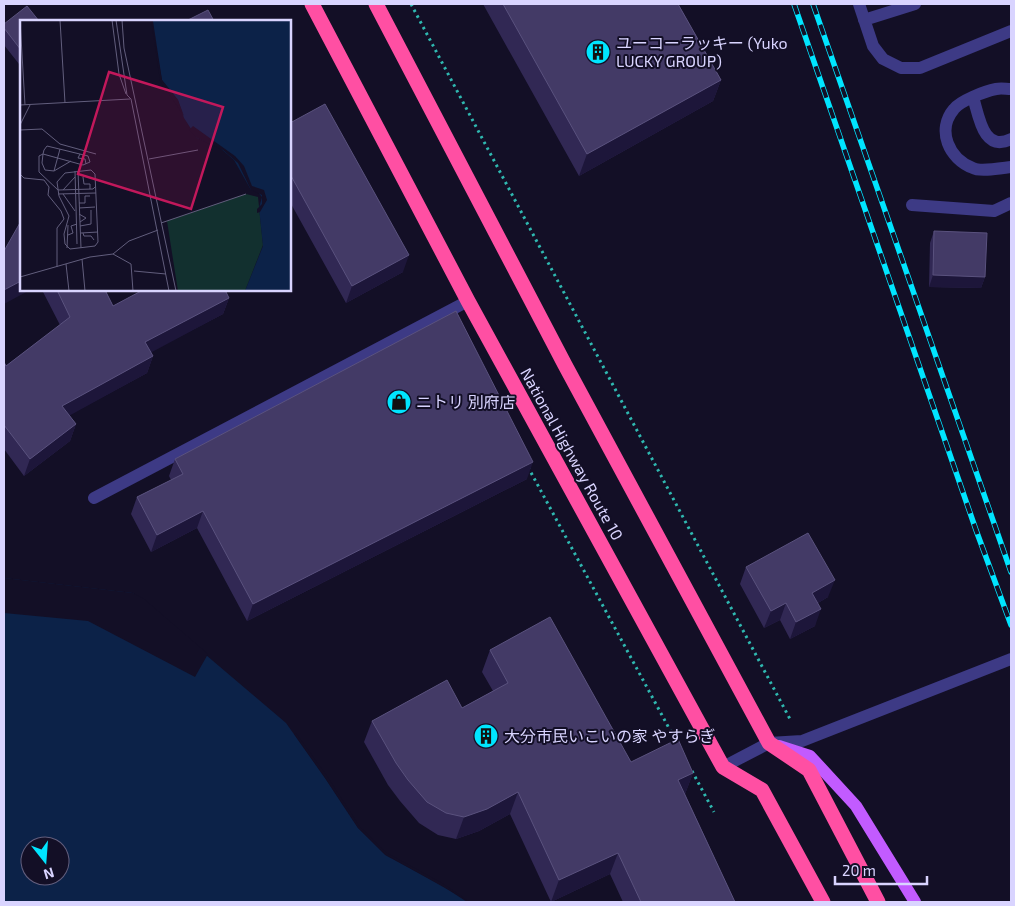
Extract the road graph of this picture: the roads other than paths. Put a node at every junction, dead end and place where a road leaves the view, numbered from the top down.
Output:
1 (312, 4) edge
2 (376, 4) edge
3 (858, 4) edge
4 (915, 4) edge
5 (864, 20) junction
6 (1011, 31) edge
7 (1011, 89) edge
8 (972, 97) junction
9 (1011, 139) edge
10 (1011, 167) edge
11 (1011, 203) edge
12 (912, 205) dead end
13 (468, 301) junction
14 (94, 498) dead end
15 (1011, 659) edge
16 (769, 743) junction
17 (723, 767) junction
18 (823, 902) edge
19 (878, 902) edge
20 (915, 902) edge

1 - 13 highway, National Highway Route 10
2 - 16 highway
3 - 5 street
4 - 5 street
5 - 6 street
7 - 8 street
8 - 9 street
8 - 10 street
11 - 12 street
13 - 14 street
13 - 17 highway, National Highway Route 10
15 - 16 street
16 - 17 street
16 - 19 highway
16 - 20 main road
17 - 18 highway

